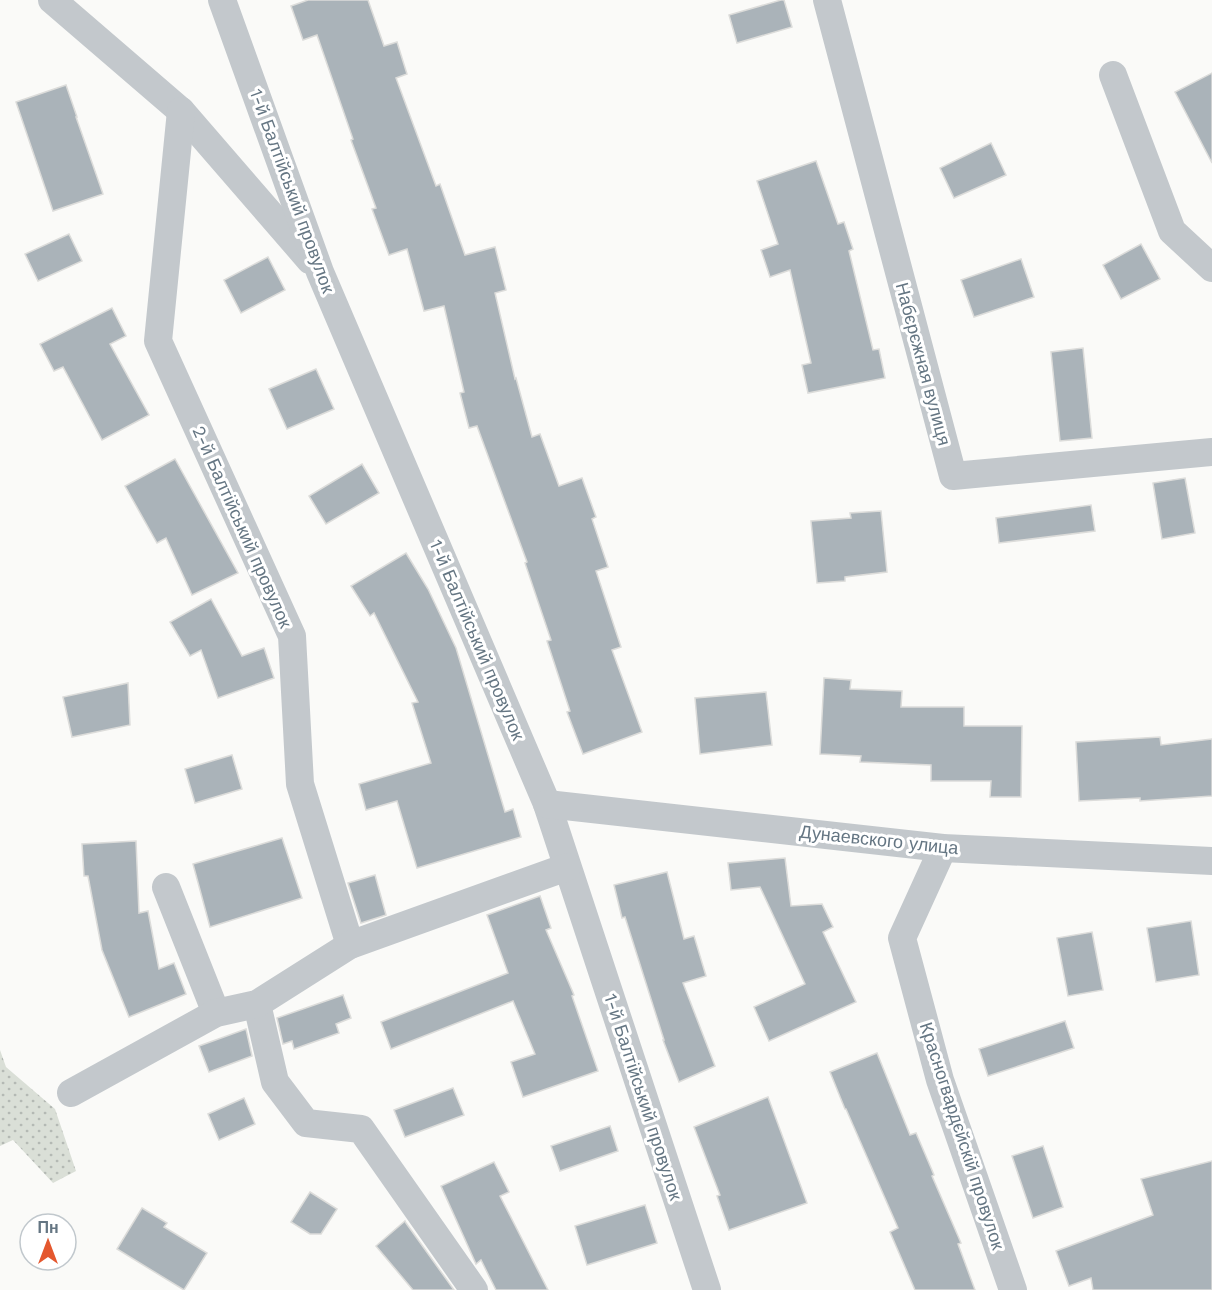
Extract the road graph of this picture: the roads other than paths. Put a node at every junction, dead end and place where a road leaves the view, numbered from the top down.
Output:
1 (52, 0) edge
2 (222, 0) edge
3 (827, 0) edge
4 (1113, 75) dead end
5 (181, 111) junction
6 (1212, 268) edge
7 (320, 272) junction
8 (1212, 452) edge
9 (547, 804) junction
10 (943, 848) junction
11 (1212, 861) edge
12 (567, 867) junction
13 (166, 887) dead end
14 (350, 945) junction
15 (257, 1004) junction
16 (216, 1013) junction
17 (71, 1093) dead end
18 (474, 1290) edge
19 (707, 1290) edge
20 (1013, 1290) edge

1 - 5 street
2 - 7 street, 1-й Балтійський провулок
3 - 8 street, Набєрєжная вулиця
4 - 6 street
5 - 7 street
5 - 14 street, 2-й Балтійський провулок
7 - 9 street, 1-й Балтійський провулок
9 - 10 street, Дунаевского улица
9 - 12 street, 1-й Балтійський провулок
10 - 11 street, Дунаевского улица
10 - 20 street, Красногвардєйскій провулок
12 - 14 street
12 - 19 street, 1-й Балтійський провулок
13 - 16 street
14 - 15 street
15 - 16 street
15 - 18 street
16 - 17 street

